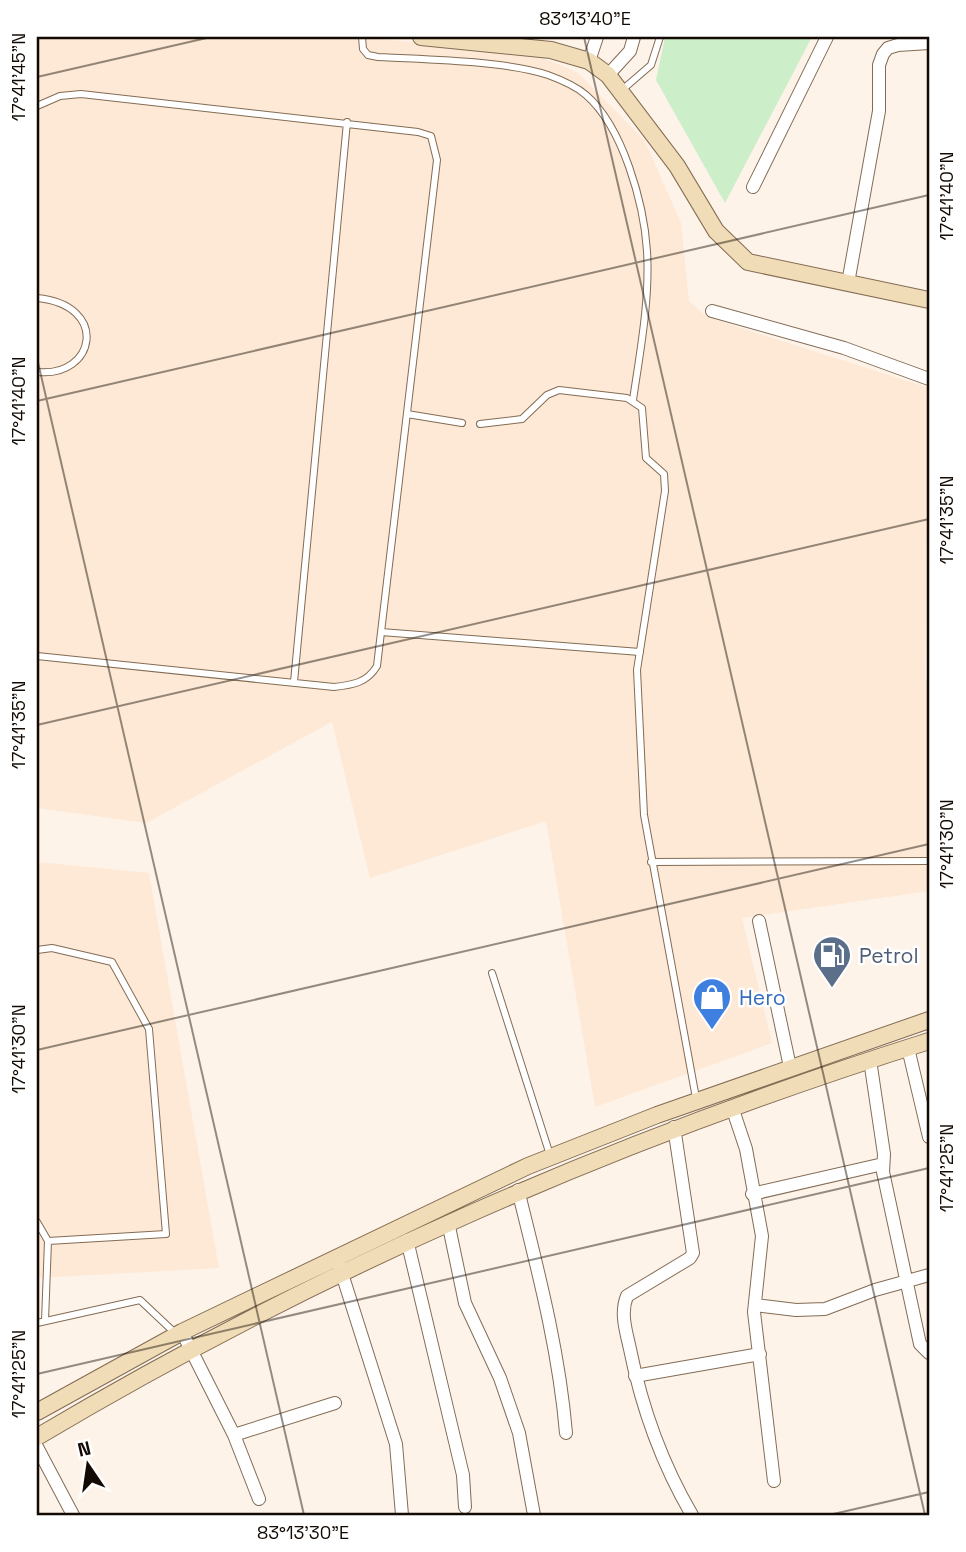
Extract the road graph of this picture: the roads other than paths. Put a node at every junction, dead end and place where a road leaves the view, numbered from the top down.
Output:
1 (362, 37) edge
2 (421, 37) edge
3 (597, 37) edge
4 (634, 37) edge
5 (660, 37) edge
6 (827, 37) edge
7 (551, 43) edge
8 (929, 43) edge
9 (589, 61) junction
10 (608, 75) junction
11 (621, 92) junction
12 (37, 107) edge
13 (347, 122) junction
14 (753, 187) dead end
15 (848, 283) junction
16 (37, 298) edge
17 (929, 300) edge
18 (712, 311) dead end
19 (37, 372) edge
20 (929, 379) edge
21 (633, 400) junction
22 (407, 414) junction
23 (462, 423) dead end
24 (480, 424) dead end
25 (381, 632) junction
26 (640, 652) junction
27 (37, 656) edge
28 (294, 682) junction
29 (929, 861) edge
30 (651, 862) junction
31 (759, 921) dead end
32 (37, 950) edge
33 (492, 973) dead end
34 (929, 1020) edge
35 (901, 1029) junction
36 (929, 1041) edge
37 (908, 1048) junction
38 (870, 1060) junction
39 (790, 1067) junction
40 (726, 1090) junction
41 (697, 1100) junction
42 (732, 1107) junction
43 (674, 1127) junction
44 (929, 1137) edge
45 (551, 1157) junction
46 (883, 1164) junction
47 (482, 1188) junction
48 (518, 1191) junction
49 (752, 1194) junction
50 (492, 1202) junction
51 (37, 1222) edge
52 (448, 1222) junction
53 (407, 1240) junction
54 (47, 1241) junction
55 (339, 1265) junction
56 (929, 1275) edge
57 (909, 1282) junction
58 (755, 1305) junction
59 (217, 1315) junction
60 (45, 1321) junction
61 (37, 1323) edge
62 (224, 1333) junction
63 (176, 1335) junction
64 (187, 1353) junction
65 (929, 1353) edge
66 (760, 1354) junction
67 (635, 1376) junction
68 (335, 1404) dead end
69 (37, 1412) edge
70 (566, 1433) dead end
71 (234, 1435) junction
72 (37, 1437) edge
73 (37, 1447) edge
74 (774, 1481) dead end
75 (259, 1499) dead end
76 (465, 1507) dead end
77 (73, 1515) edge
78 (402, 1515) edge
79 (534, 1515) edge
80 (692, 1515) edge

1 - 21 lane
2 - 7 main road
3 - 9 street
4 - 10 street
5 - 11 lane
6 - 14 street
7 - 9 main road
8 - 15 street
9 - 10 main road
10 - 11 main road
11 - 15 main road
12 - 13 lane
13 - 22 lane
13 - 28 lane
15 - 17 main road
16 - 19 lane
18 - 20 street
21 - 24 lane
21 - 26 lane
22 - 23 lane
22 - 25 lane
25 - 26 lane
25 - 28 lane
26 - 30 lane
27 - 28 lane
29 - 30 lane
30 - 41 lane
31 - 39 street
32 - 54 lane
33 - 45 lane
34 - 35 main road
35 - 37 main road
35 - 39 main road
36 - 37 main road
37 - 38 main road
37 - 44 street
38 - 42 main road
38 - 46 street
39 - 40 main road
40 - 41 main road
40 - 42 main road
41 - 45 main road
42 - 43 main road
42 - 49 street
43 - 48 main road
43 - 67 street
45 - 47 main road
46 - 49 street
46 - 57 street
47 - 50 main road
47 - 55 main road
48 - 50 main road
48 - 70 street
49 - 58 street
50 - 52 main road
51 - 54 lane
52 - 53 main road
52 - 79 street
53 - 55 main road
53 - 76 street
54 - 60 lane
55 - 59 main road
55 - 62 main road
55 - 78 street
56 - 57 street
57 - 58 street
57 - 65 street
58 - 66 street
59 - 62 main road
59 - 63 main road
60 - 61 lane
60 - 63 lane
62 - 64 main road
63 - 64 main road
63 - 69 main road
64 - 71 street
64 - 72 main road
66 - 67 street
66 - 74 street
67 - 80 street
68 - 71 street
71 - 75 street
73 - 77 street

